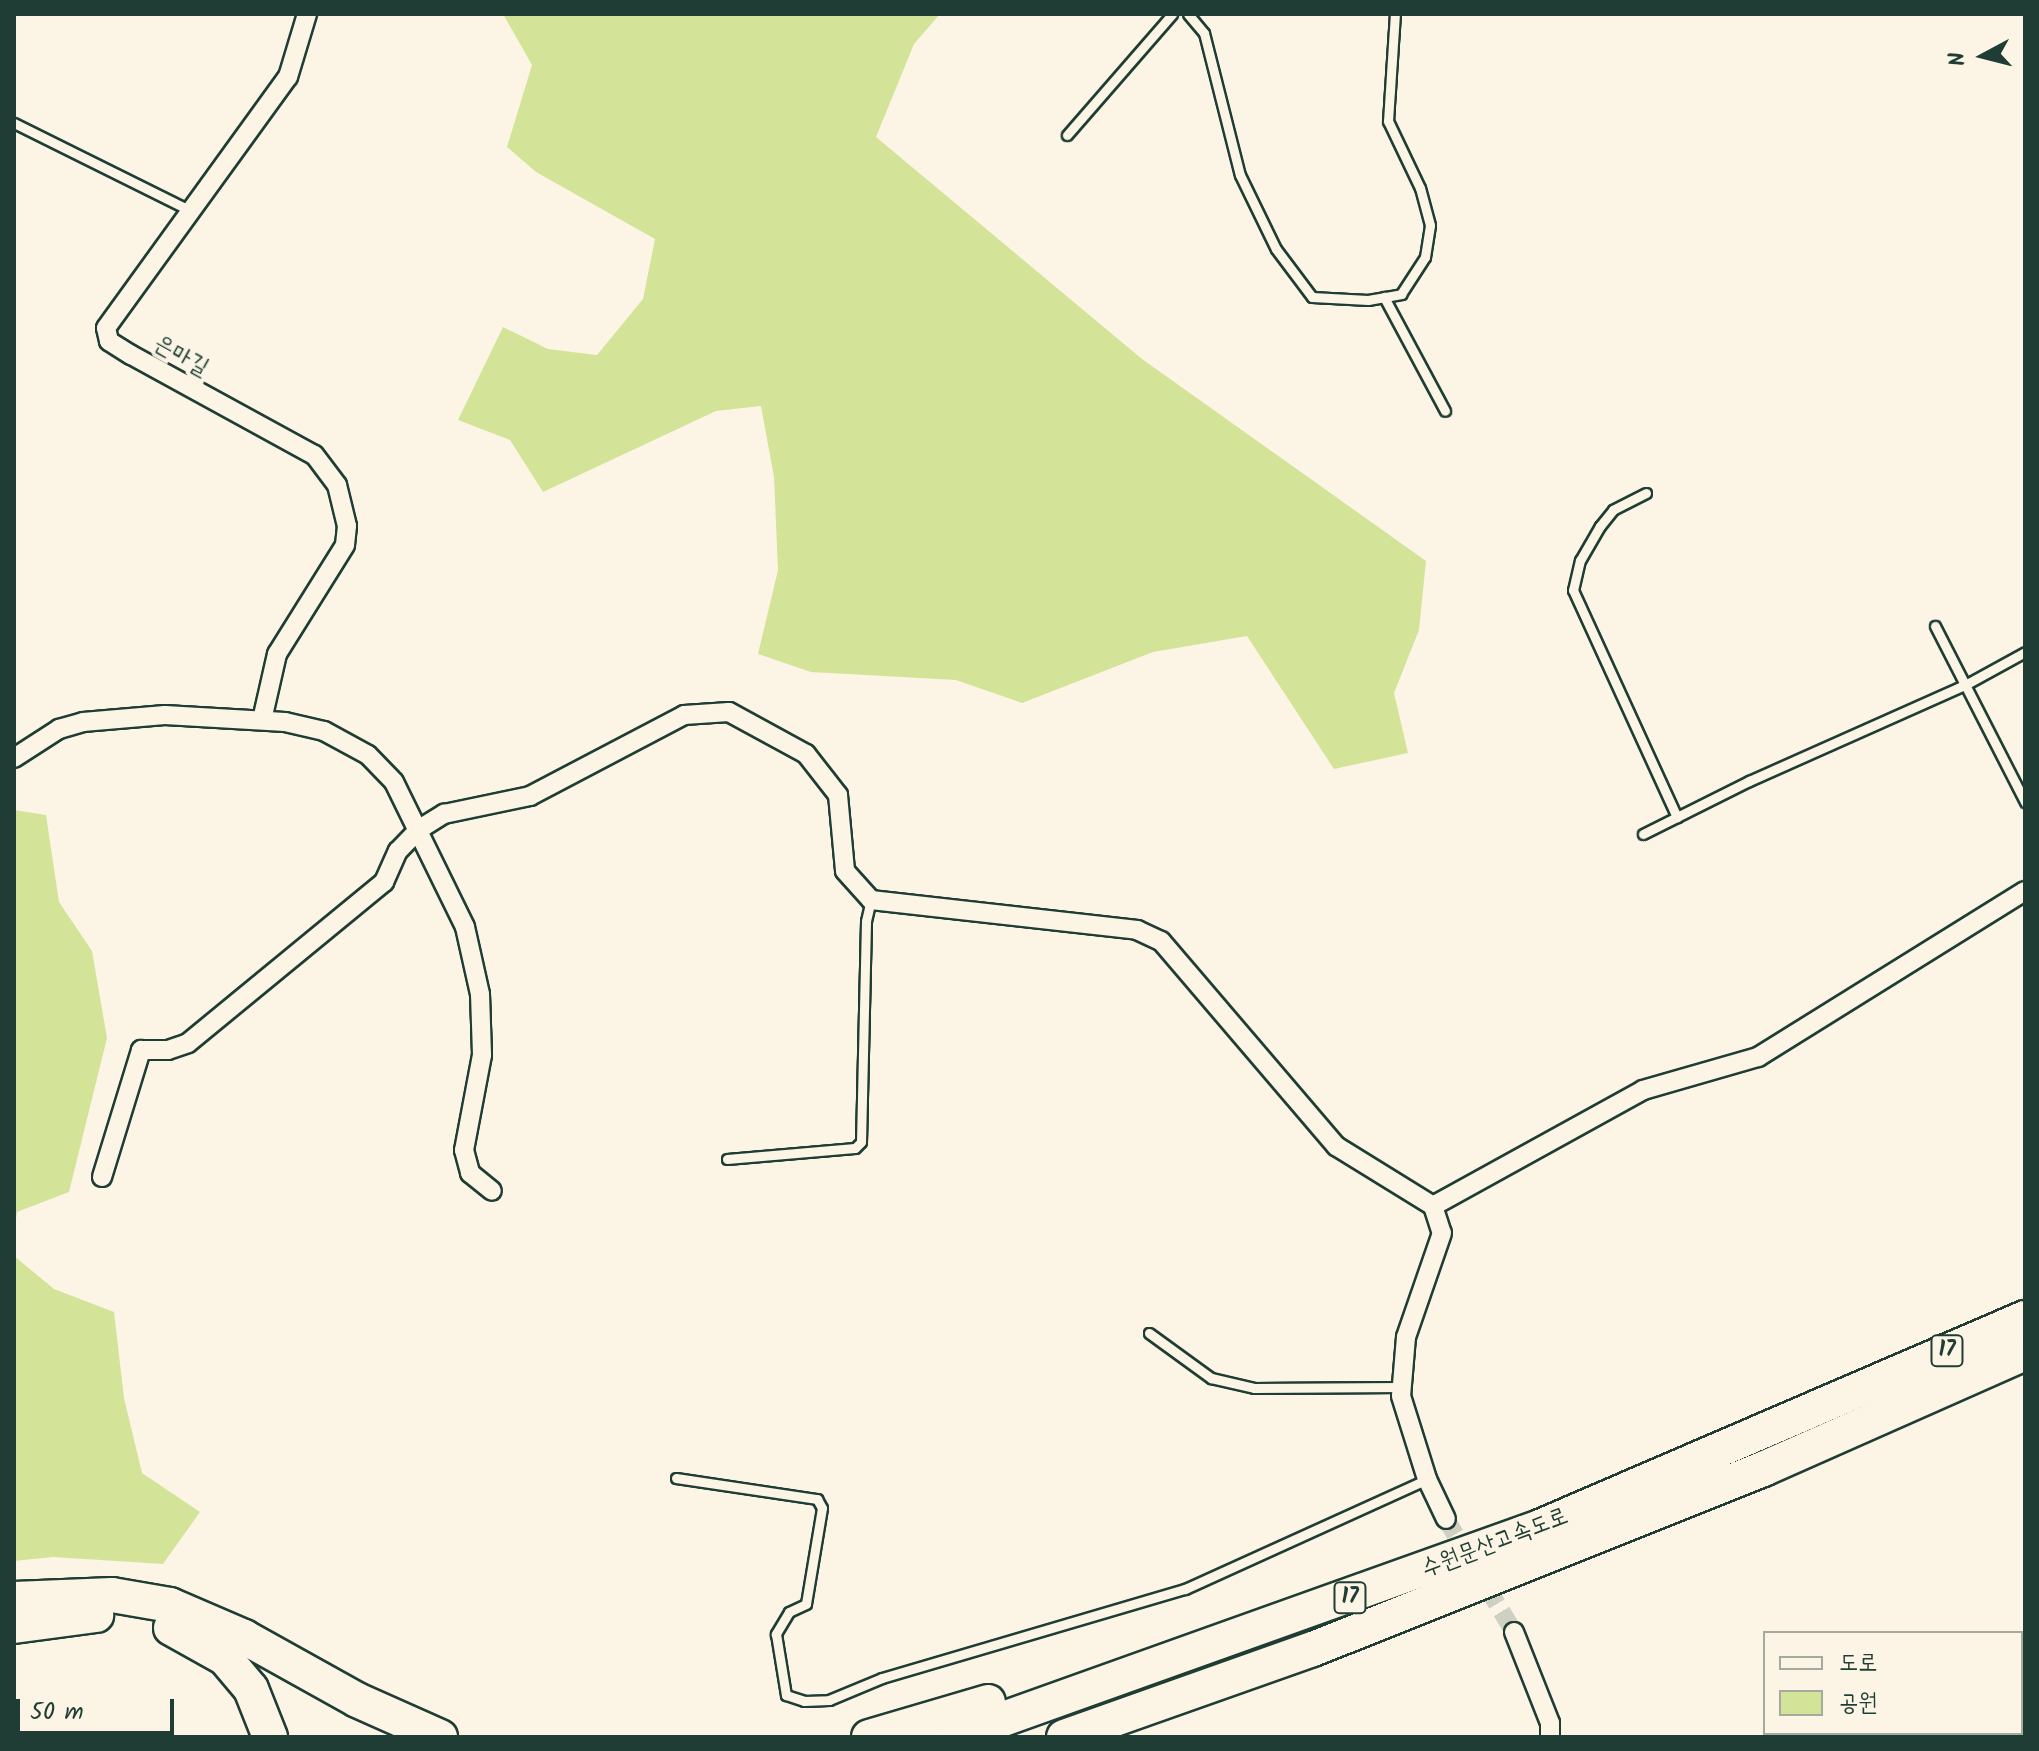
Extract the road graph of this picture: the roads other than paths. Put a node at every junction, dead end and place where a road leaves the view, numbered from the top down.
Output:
1 (307, 14) edge
2 (1172, 14) edge
3 (1188, 14) edge
4 (1395, 14) edge
5 (14, 123) edge
6 (1067, 135) dead end
7 (189, 210) junction
8 (1384, 297) junction
9 (1445, 411) dead end
10 (1646, 493) dead end
11 (1935, 626) dead end
12 (2025, 652) edge
13 (1965, 685) junction
14 (262, 720) junction
15 (14, 758) edge
16 (2025, 802) edge
17 (1677, 817) junction
18 (418, 830) junction
19 (1643, 834) dead end
20 (2025, 891) edge
21 (871, 900) junction
22 (727, 1159) dead end
23 (102, 1177) dead end
24 (492, 1191) dead end
25 (1433, 1206) junction
26 (2025, 1318) edge
27 (1149, 1333) dead end
28 (2025, 1353) edge
29 (1401, 1387) junction
30 (676, 1478) dead end
31 (1427, 1479) junction
32 (1446, 1519) tunnel mouth
33 (1413, 1575) junction
34 (14, 1599) edge
35 (14, 1626) edge
36 (1514, 1632) tunnel mouth
37 (270, 1737) edge
38 (440, 1737) edge
39 (869, 1737) edge
40 (953, 1737) edge
41 (1064, 1737) edge
42 (1550, 1737) edge

1 - 7 street, 은마길
2 - 6 lane
3 - 8 lane
4 - 8 lane
5 - 7 lane
7 - 14 street, 은마길
8 - 9 lane
10 - 17 lane
11 - 13 lane
12 - 13 lane
13 - 16 lane
13 - 17 lane
14 - 15 street
14 - 18 street
17 - 19 lane
18 - 21 street
18 - 23 street
18 - 24 street
20 - 25 street
21 - 22 lane
21 - 25 street
25 - 29 street
26 - 33 highway, 수원문산고속도로 / 17
27 - 29 lane
28 - 41 highway, 수원문산고속도로 / 17
29 - 31 street
30 - 31 lane
31 - 32 street
33 - 39 highway
33 - 40 highway, 수원문산고속도로 / 17
34 - 38 highway
35 - 37 highway
36 - 42 street

